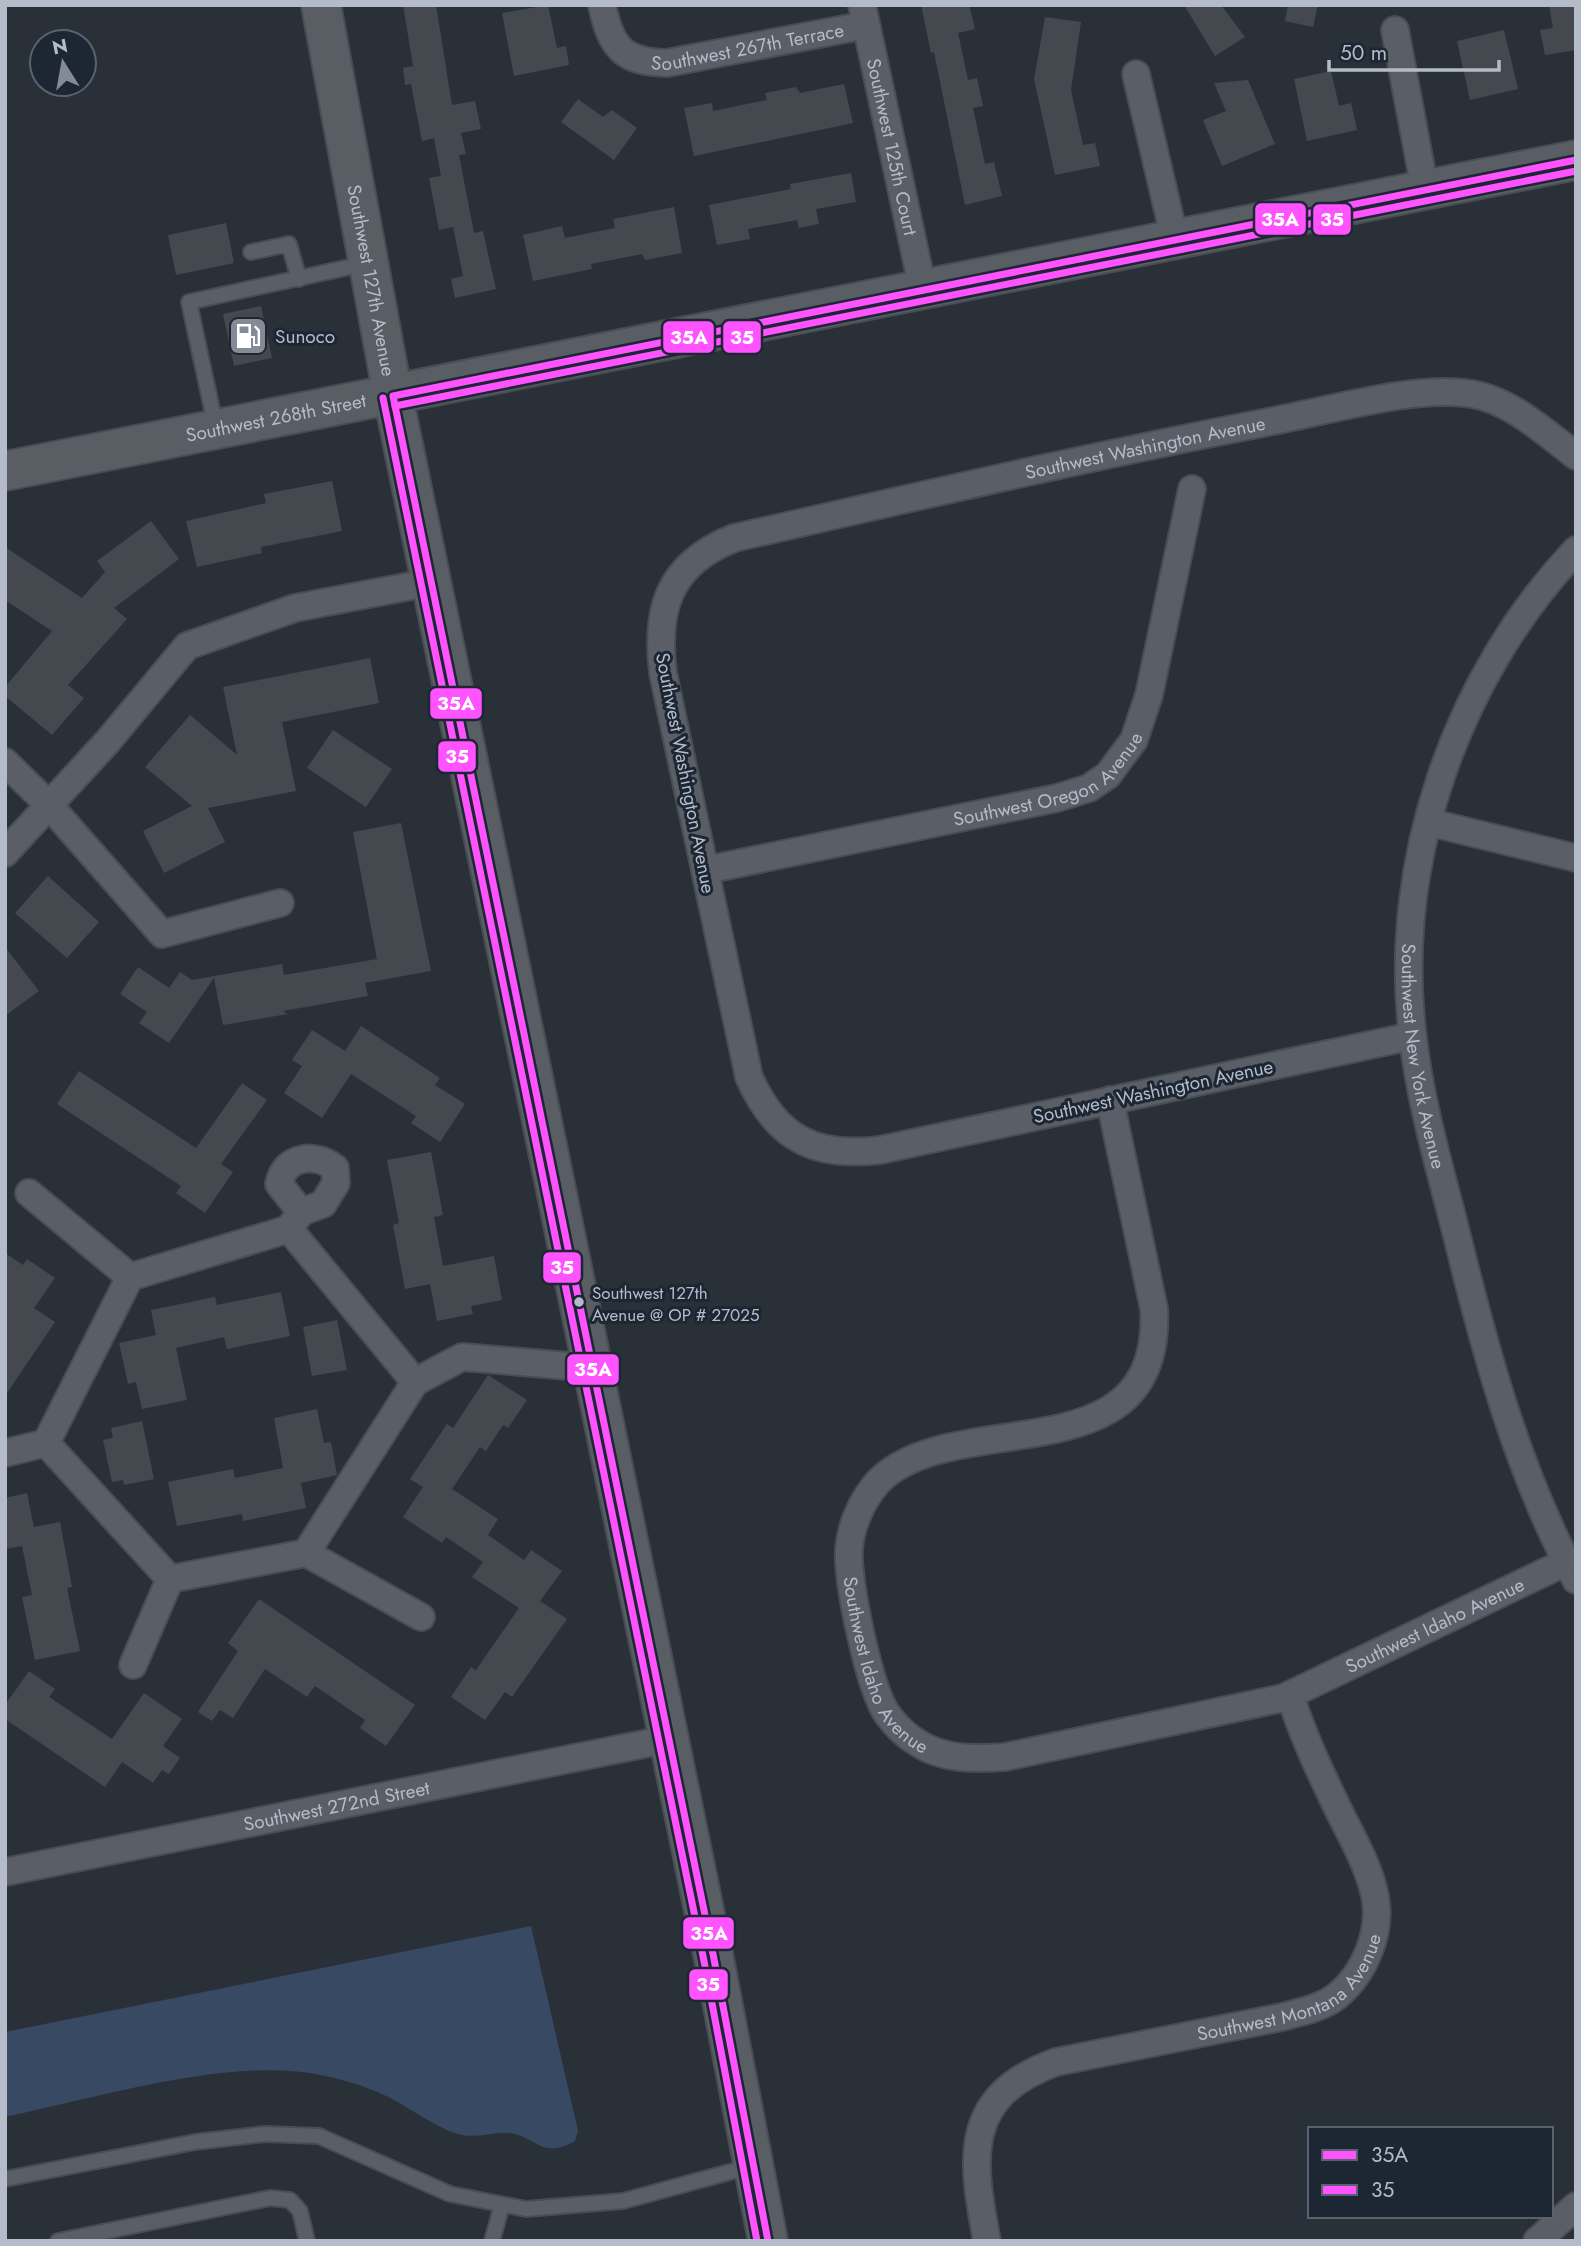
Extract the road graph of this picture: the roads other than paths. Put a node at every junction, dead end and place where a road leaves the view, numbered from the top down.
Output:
1 (321, 5) edge
2 (602, 5) edge
3 (864, 15) edge
4 (1395, 30) dead end
5 (1136, 74) dead end
6 (1576, 160) edge
7 (1425, 190) junction
8 (1175, 240) junction
9 (251, 252) dead end
10 (369, 263) junction
11 (299, 279) junction
12 (923, 290) junction
13 (393, 396) junction
14 (216, 430) junction
15 (1576, 456) edge
16 (5, 471) edge
17 (1192, 489) dead end
18 (1576, 550) edge
19 (432, 582) junction
20 (5, 762) edge
21 (49, 805) junction
22 (1428, 822) junction
23 (5, 853) edge
24 (1576, 858) edge
25 (706, 870) junction
26 (280, 903) dead end
27 (1412, 1036) junction
28 (1110, 1100) junction
29 (29, 1193) dead end
30 (130, 1276) junction
31 (592, 1368) junction
32 (415, 1382) junction
33 (46, 1443) junction
34 (5, 1453) edge
35 (306, 1553) junction
36 (1571, 1571) edge
37 (170, 1578) junction
38 (421, 1617) dead end
39 (133, 1665) dead end
40 (1290, 1695) junction
41 (669, 1739) junction
42 (5, 1872) edge
43 (754, 2166) junction
44 (5, 2179) edge
45 (502, 2205) junction
46 (1576, 2206) edge
47 (58, 2241) edge
48 (307, 2241) edge
49 (492, 2241) edge
50 (768, 2241) edge
51 (987, 2241) edge
52 (1536, 2241) edge

1 - 10 main road, Southwest 127th Avenue
2 - 3 street, Southwest 267th Terrace
3 - 12 street, Southwest 125th Court
4 - 7 street
5 - 8 street
6 - 7 main road, Southwest 268th Street
7 - 8 main road, Southwest 268th Street
8 - 12 main road, Southwest 268th Street
9 - 11 lane
10 - 11 lane
10 - 13 main road, Southwest 127th Avenue
11 - 14 lane
12 - 13 main road, Southwest 268th Street
13 - 14 main road, Southwest 268th Street
13 - 19 main road, Southwest 127th Avenue
14 - 16 main road, Southwest 268th Street
15 - 25 street, Southwest Washington Avenue
17 - 25 street, Southwest Oregon Avenue
18 - 22 street, Southwest New York Avenue
19 - 21 street
19 - 31 main road, Southwest 127th Avenue
20 - 21 street
21 - 23 street
21 - 26 street
22 - 24 street
22 - 27 street, Southwest New York Avenue
25 - 28 street, Southwest Washington Avenue
27 - 28 street, Southwest Washington Avenue
27 - 36 street, Southwest New York Avenue
28 - 40 street, Southwest Idaho Avenue
29 - 30 street
30 - 32 street
30 - 33 street
31 - 32 street
31 - 41 main road, Southwest 127th Avenue
32 - 35 street
33 - 34 street
33 - 37 street
35 - 37 street
35 - 38 street
36 - 40 street, Southwest Idaho Avenue
37 - 39 street
40 - 51 street, Southwest Montana Avenue
41 - 42 street, Southwest 272nd Street
41 - 43 main road, Southwest 127th Avenue
43 - 45 lane
43 - 50 main road, Southwest 127th Avenue
44 - 45 lane
45 - 49 lane
46 - 52 street
47 - 48 lane

